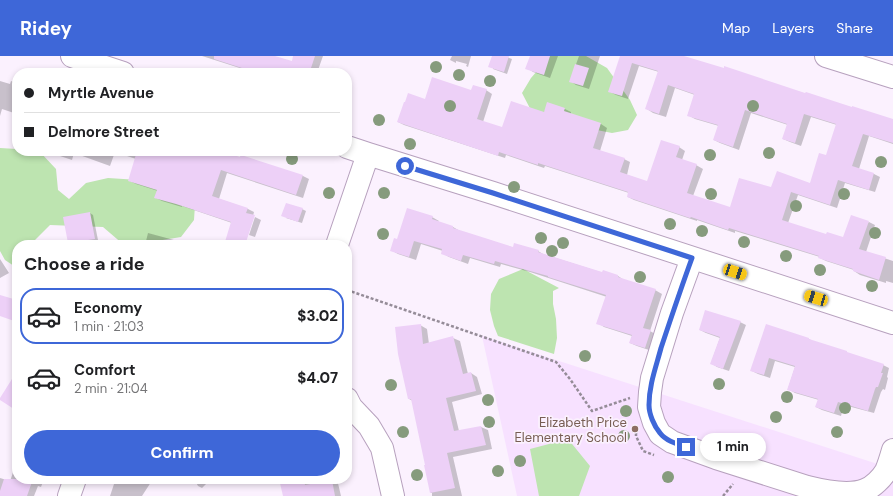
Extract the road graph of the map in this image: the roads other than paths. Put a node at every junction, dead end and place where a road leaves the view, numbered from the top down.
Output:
1 (72, 56) edge
2 (826, 56) edge
3 (108, 68) edge
4 (893, 77) edge
5 (352, 149) edge
6 (368, 154) junction
7 (339, 240) edge
8 (692, 258) junction
9 (893, 323) edge
10 (352, 408) edge
11 (892, 454) edge
12 (73, 484) edge
13 (69, 496) edge
14 (393, 496) edge

1 - 3 street
2 - 4 street
5 - 6 street
6 - 7 street
6 - 8 street
8 - 9 street
8 - 11 street
10 - 14 street
12 - 13 street

